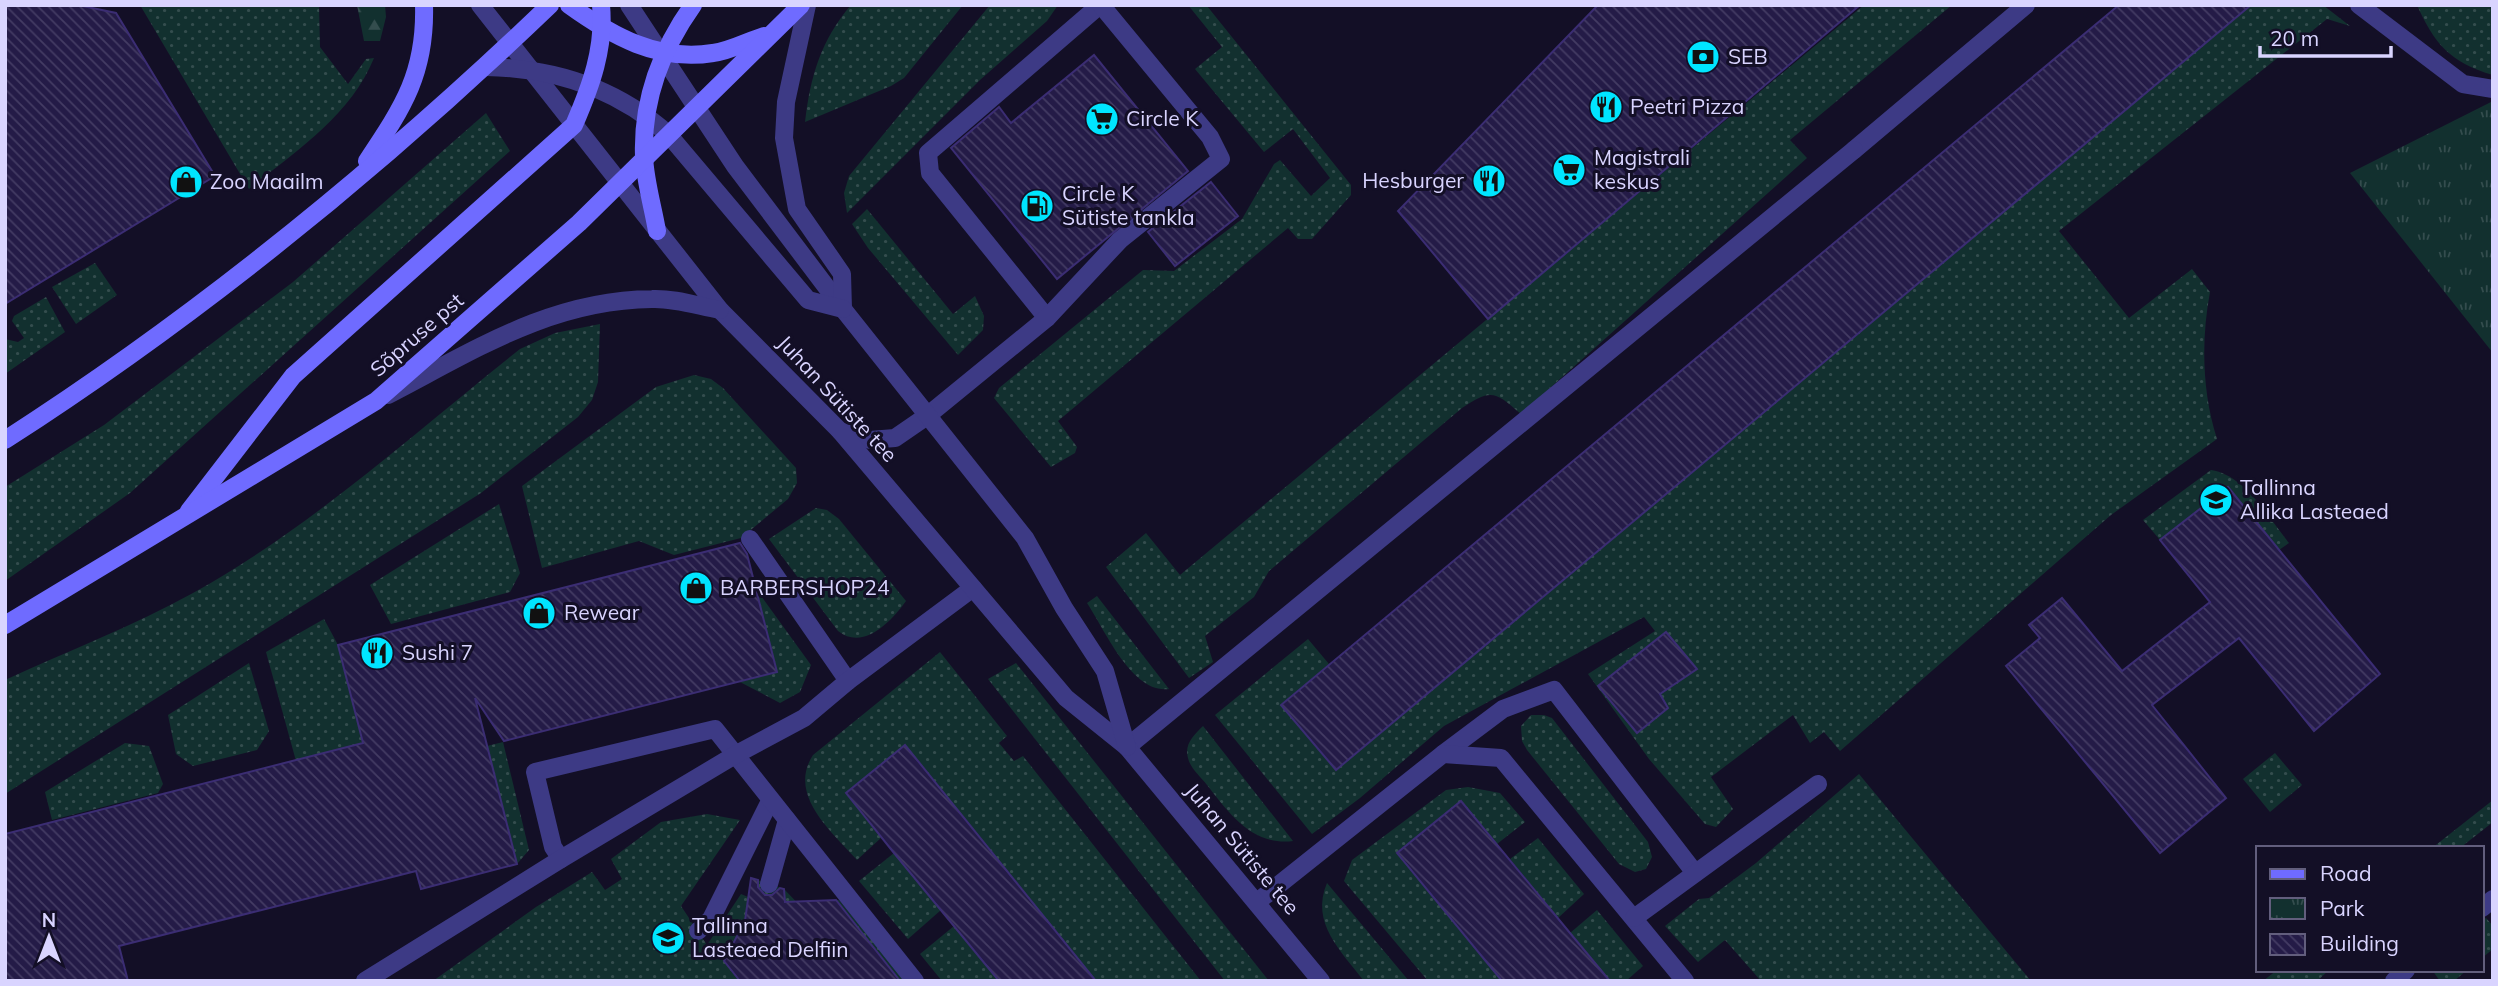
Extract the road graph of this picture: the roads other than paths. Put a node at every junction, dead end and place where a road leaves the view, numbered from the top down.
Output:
1 (424, 5) edge
2 (480, 5) edge
3 (550, 5) edge
4 (569, 5) edge
5 (601, 5) edge
6 (629, 5) edge
7 (694, 5) edge
8 (801, 5) edge
9 (807, 5) edge
10 (1100, 5) edge
11 (2026, 5) edge
12 (2359, 5) edge
13 (604, 30) junction
14 (771, 34) junction
15 (510, 44) junction
16 (662, 54) junction
17 (486, 66) junction
18 (528, 67) junction
19 (592, 84) junction
20 (2493, 89) edge
21 (695, 108) junction
22 (645, 114) junction
23 (574, 125) junction
24 (668, 134) junction
25 (644, 158) junction
26 (356, 179) junction
27 (619, 183) junction
28 (657, 231) junction
29 (843, 309) junction
30 (720, 310) junction
31 (1047, 318) junction
32 (376, 401) junction
33 (927, 416) junction
34 (841, 431) junction
35 (5, 440) edge
36 (181, 521) junction
37 (750, 539) dead end
38 (973, 588) junction
39 (5, 625) edge
40 (848, 681) junction
41 (1127, 747) junction
42 (1443, 754) junction
43 (734, 755) junction
44 (1818, 784) dead end
45 (770, 800) junction
46 (787, 820) junction
47 (561, 859) junction
48 (1695, 873) junction
49 (769, 884) dead end
50 (1257, 902) junction
51 (1634, 918) junction
52 (698, 931) dead end
53 (365, 981) edge
54 (915, 981) edge
55 (1321, 981) edge
56 (1685, 981) edge

1 - 26 main road
2 - 15 street, Juhan Sütiste tee
3 - 15 main road
4 - 13 main road
5 - 13 main road
6 - 16 street, Juhan Sütiste tee
7 - 16 main road
8 - 14 main road, Sõpruse pst
9 - 29 street
10 - 31 street
10 - 31 street
11 - 41 street
12 - 20 street
13 - 16 main road
13 - 19 main road
14 - 16 main road
14 - 21 main road, Sõpruse pst
15 - 17 main road
15 - 18 street, Juhan Sütiste tee
16 - 21 street, Juhan Sütiste tee
16 - 22 main road
17 - 18 street
17 - 26 main road
18 - 19 street
18 - 23 street, Juhan Sütiste tee
19 - 22 street
19 - 23 main road
21 - 24 main road, Sõpruse pst
21 - 29 street, Juhan Sütiste tee
22 - 24 street
22 - 25 main road
23 - 27 street, Juhan Sütiste tee
23 - 36 main road
24 - 25 main road, Sõpruse pst
24 - 29 street
25 - 27 main road, Sõpruse pst
25 - 28 main road
26 - 35 main road
27 - 28 street, Juhan Sütiste tee
27 - 32 main road, Sõpruse pst
28 - 30 street, Juhan Sütiste tee
29 - 33 street, Juhan Sütiste tee
30 - 32 street
30 - 34 street, Juhan Sütiste tee
31 - 33 street
32 - 36 main road, Sõpruse pst
33 - 34 street
33 - 41 street, Juhan Sütiste tee
34 - 38 street, Juhan Sütiste tee
36 - 39 main road, Sõpruse pst
37 - 40 street
38 - 40 street
38 - 41 street, Juhan Sütiste tee
40 - 43 street
41 - 50 street, Juhan Sütiste tee
42 - 48 street
42 - 50 street
42 - 51 street
43 - 45 street
43 - 47 street
43 - 47 street
44 - 48 street
45 - 46 street
45 - 52 street
46 - 49 street
46 - 54 street
47 - 53 street
48 - 51 street
50 - 55 street, Juhan Sütiste tee
51 - 56 street

